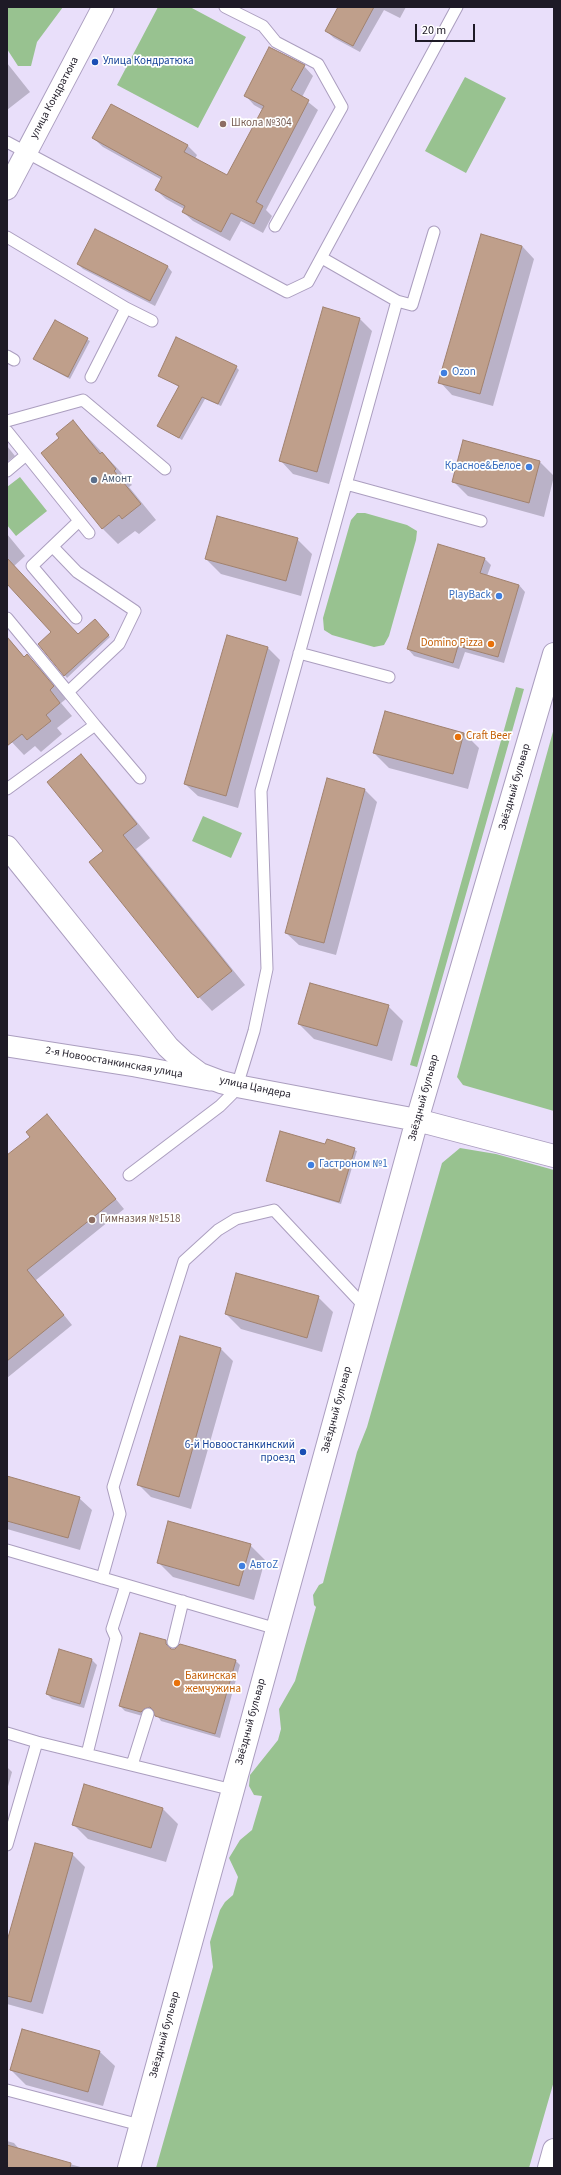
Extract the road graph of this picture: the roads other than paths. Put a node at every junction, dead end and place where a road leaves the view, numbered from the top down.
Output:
1 (103, 7) edge
2 (225, 7) edge
3 (457, 7) edge
4 (7, 142) edge
5 (27, 152) junction
6 (7, 189) edge
7 (275, 226) dead end
8 (434, 232) dead end
9 (7, 237) edge
10 (322, 258) junction
11 (397, 301) junction
12 (126, 308) junction
13 (152, 321) dead end
14 (91, 377) dead end
15 (7, 421) edge
16 (7, 431) edge
17 (26, 455) junction
18 (165, 469) dead end
19 (7, 471) edge
20 (346, 484) junction
21 (79, 521) junction
22 (481, 521) dead end
23 (89, 533) dead end
24 (53, 547) junction
25 (7, 618) edge
26 (76, 618) dead end
27 (300, 653) junction
28 (554, 654) edge
29 (389, 677) dead end
30 (68, 692) junction
31 (96, 725) junction
32 (140, 778) dead end
33 (7, 789) edge
34 (7, 847) edge
35 (7, 1046) edge
36 (229, 1084) junction
37 (417, 1120) junction
38 (554, 1156) edge
39 (128, 1175) dead end
40 (365, 1306) junction
41 (7, 1550) edge
42 (102, 1578) junction
43 (126, 1584) junction
44 (183, 1601) junction
45 (277, 1629) junction
46 (173, 1642) dead end
47 (148, 1714) dead end
48 (7, 1733) edge
49 (37, 1742) junction
50 (87, 1754) junction
51 (132, 1765) junction
52 (233, 1790) junction
53 (7, 1845) edge
54 (7, 2090) edge
55 (140, 2125) junction
56 (554, 2150) edge
57 (129, 2168) edge
58 (549, 2168) edge

1 - 5 street, улица Кондратюка
2 - 7 lane
3 - 10 lane
4 - 5 lane
5 - 6 street, улица Кондратюка
5 - 10 lane
8 - 11 lane
9 - 12 lane
10 - 11 lane
11 - 20 lane
12 - 13 lane
12 - 14 lane
15 - 18 lane
16 - 17 lane
17 - 19 lane
17 - 21 lane
20 - 22 lane
20 - 27 lane
21 - 23 lane
21 - 24 lane
24 - 26 lane
24 - 30 lane
25 - 30 lane
27 - 29 lane
27 - 36 lane
28 - 37 street, Звёздный бульвар
30 - 31 lane
31 - 32 lane
31 - 33 lane
34 - 36 street, улица Цандера
35 - 36 street, 2-я Новоостанкинская улица
36 - 37 street, улица Цандера
36 - 39 lane
37 - 38 street, улица Цандера
37 - 40 street, Звёздный бульвар
40 - 42 lane
40 - 45 street, Звёздный бульвар
41 - 42 lane
42 - 43 lane
43 - 44 lane
43 - 50 lane
44 - 45 lane
44 - 46 lane
45 - 52 street, Звёздный бульвар
47 - 51 lane
48 - 49 lane
49 - 50 lane
49 - 53 lane
50 - 51 lane
51 - 52 lane
52 - 55 street, Звёздный бульвар
54 - 55 lane
55 - 57 street, Звёздный бульвар
56 - 58 street

